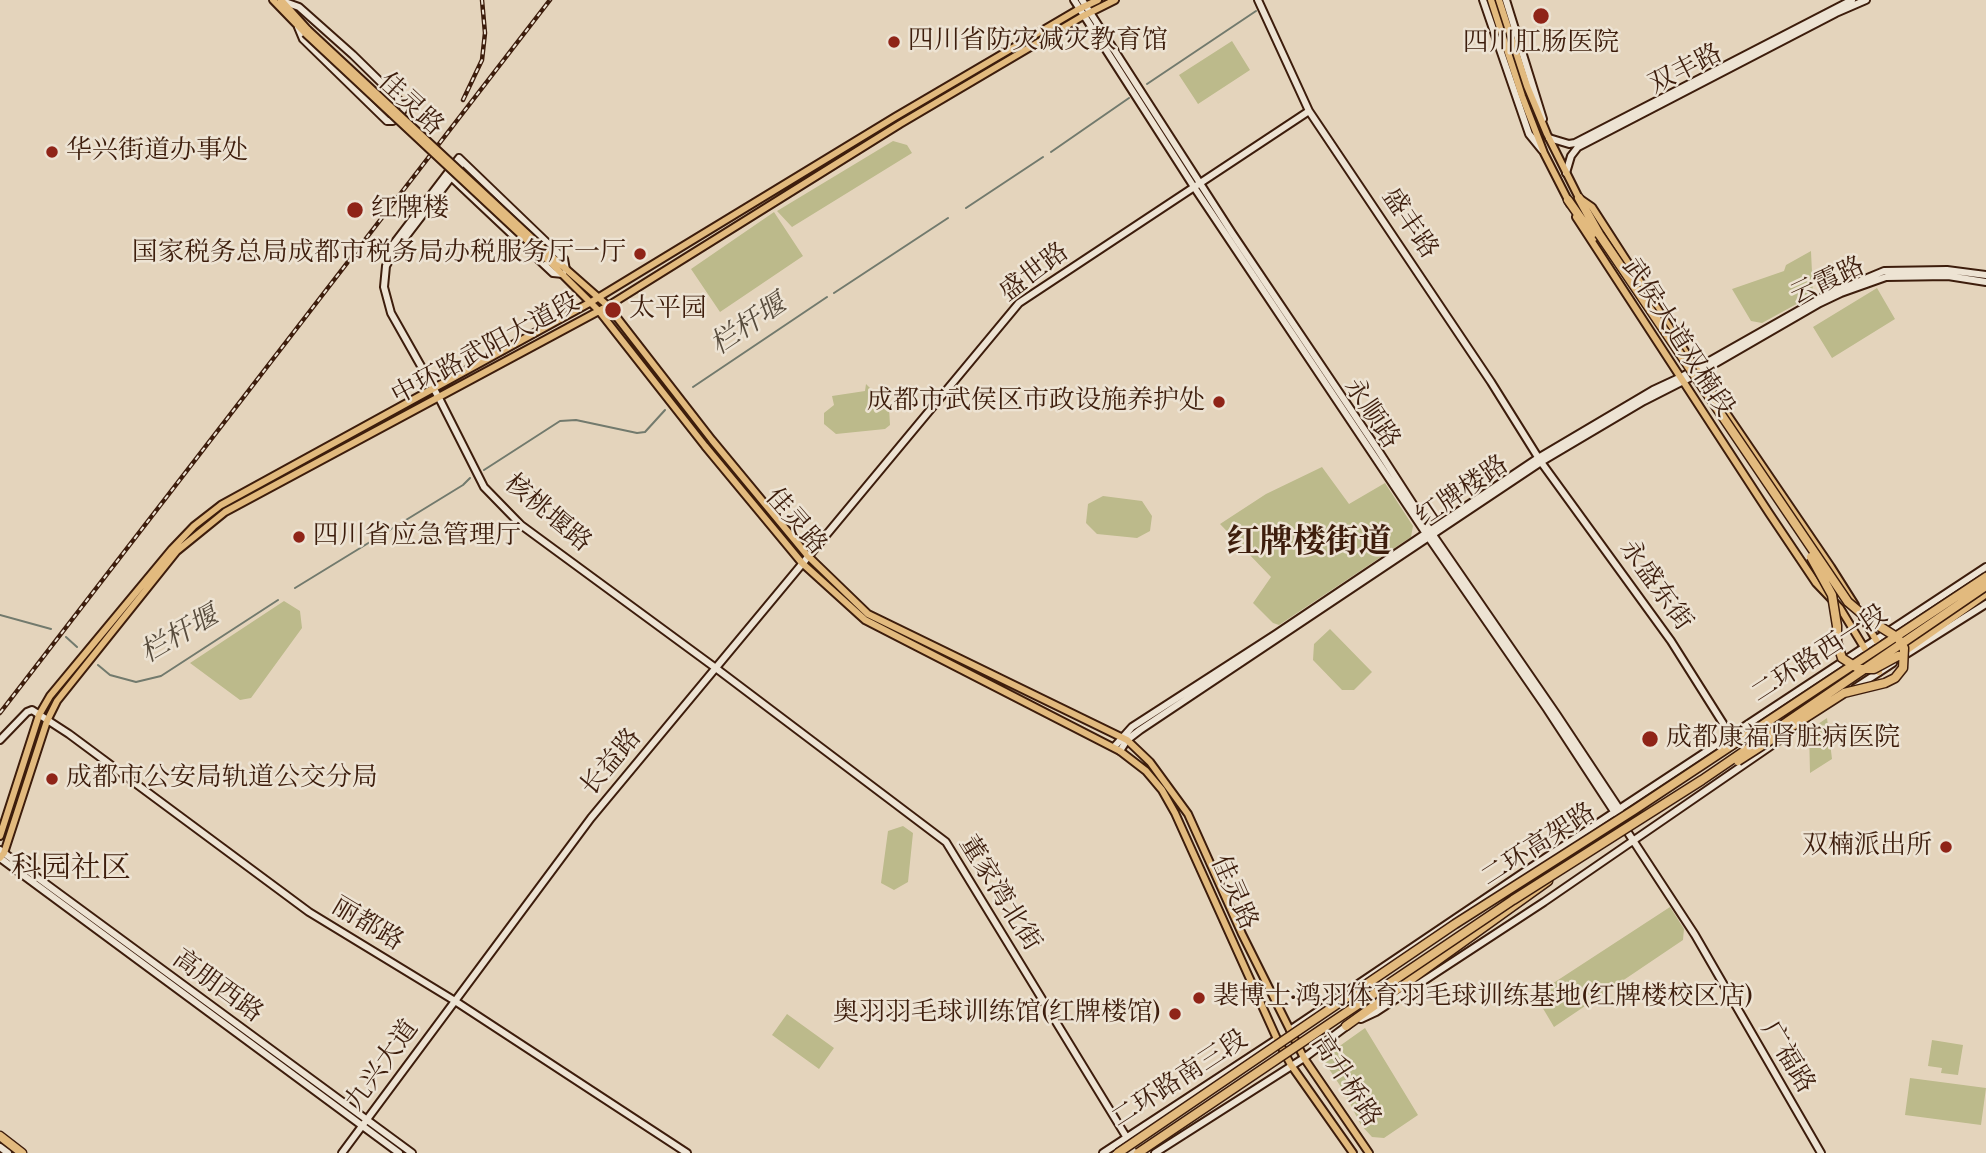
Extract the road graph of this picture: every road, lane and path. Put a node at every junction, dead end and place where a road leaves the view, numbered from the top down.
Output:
1 (274, 0) edge
2 (281, 0) edge
3 (1074, 0) edge
4 (1098, 0) edge
5 (1115, 0) edge
6 (1258, 0) edge
7 (1483, 0) edge
8 (1492, 0) edge
9 (1499, 0) edge
10 (1506, 0) edge
11 (1852, 0) edge
12 (1866, 0) edge
13 (1084, 9) edge
14 (1836, 11) junction
15 (298, 27) junction
16 (307, 32) junction
17 (1310, 111) junction
18 (1548, 136) junction
19 (1544, 153) junction
20 (1566, 173) junction
21 (448, 174) junction
22 (1197, 185) junction
23 (1579, 198) junction
24 (1568, 200) junction
25 (1597, 235) junction
26 (564, 272) junction
27 (1986, 275) edge
28 (1986, 282) edge
29 (600, 297) junction
30 (591, 302) junction
31 (608, 306) junction
32 (599, 311) junction
33 (1697, 371) junction
34 (1683, 379) junction
35 (434, 390) junction
36 (439, 398) junction
37 (1540, 460) junction
38 (1429, 534) junction
39 (808, 556) junction
40 (802, 564) junction
41 (1986, 567) edge
42 (1986, 577) edge
43 (1986, 586) edge
44 (1986, 593) edge
45 (1986, 604) edge
46 (1877, 640) junction
47 (1865, 648) junction
48 (1890, 664) junction
49 (717, 668) junction
50 (1879, 672) junction
51 (39, 715) junction
52 (47, 721) junction
53 (1731, 736) junction
54 (1124, 739) junction
55 (0, 740) edge
56 (1117, 749) junction
57 (1702, 780) junction
58 (1617, 812) junction
59 (0, 836) edge
60 (1632, 840) junction
61 (1, 855) edge
62 (1574, 860) junction
63 (455, 1001) junction
64 (1346, 1026) junction
65 (1290, 1030) junction
66 (1277, 1039) junction
67 (1304, 1058) junction
68 (1291, 1065) junction
69 (365, 1123) junction
70 (0, 1138) edge
71 (1127, 1138) junction
72 (0, 1147) edge
73 (8, 1153) edge
74 (21, 1153) edge
75 (342, 1153) edge
76 (399, 1153) edge
77 (412, 1153) edge
78 (687, 1153) edge
79 (1103, 1153) edge
80 (1118, 1153) edge
81 (1138, 1153) edge
82 (1155, 1153) edge
83 (1353, 1153) edge
84 (1369, 1153) edge
85 (1821, 1153) edge

1 - 15 main road, 佳灵路
2 - 15 street
2 - 16 main road, 佳灵路
3 - 13 street, 永顺路
4 - 13 main road, 中环路武阳大道段
5 - 13 main road, 中环路武阳大道段
6 - 17 street, 盛丰路
7 - 19 street
8 - 19 main road, 武侯大道双楠段
9 - 18 main road, 武侯大道双楠段
10 - 18 street
11 - 14 street
12 - 14 street
13 - 22 street, 永顺路
13 - 29 main road, 中环路武阳大道段
13 - 31 main road, 中环路武阳大道段
14 - 18 street, 双丰路
14 - 20 street, 双丰路
15 - 16 main road, 佳灵路
16 - 26 main road, 佳灵路, bridge
17 - 22 street, 盛世路
17 - 37 street, 盛丰路
18 - 20 main road, 武侯大道双楠段
19 - 24 main road, 武侯大道双楠段
20 - 23 main road, 武侯大道双楠段
21 - 26 street
21 - 26 street
21 - 35 street, 核桃堰路
22 - 38 street, 永顺路
22 - 39 street, 盛世路
23 - 25 highway
23 - 33 main road, 武侯大道双楠段
24 - 25 highway
24 - 34 main road, 武侯大道双楠段
25 - 44 highway, bridge
25 - 57 highway, bridge
26 - 29 main road, 佳灵路
26 - 30 main road, 佳灵路
27 - 33 street
28 - 33 street, 云霞路
29 - 30 main road, 中环路武阳大道段
29 - 31 main road, 佳灵路
30 - 32 main road, 佳灵路
30 - 35 main road, 中环路武阳大道段
31 - 32 main road, 中环路武阳大道段
31 - 39 main road, 佳灵路
32 - 36 main road, 中环路武阳大道段
32 - 40 main road, 佳灵路
33 - 34 street, 红牌楼路
33 - 46 main road, 武侯大道双楠段
34 - 37 street, 红牌楼路
34 - 47 main road, 武侯大道双楠段
35 - 36 street, 核桃堰路
35 - 51 main road, 中环路武阳大道段
36 - 49 street, 核桃堰路
36 - 52 main road, 中环路武阳大道段
37 - 38 street, 红牌楼路
37 - 53 street, 永盛东街
38 - 54 street, 红牌楼路
38 - 58 street, 永顺路
39 - 40 street, 长益路
39 - 54 main road, 佳灵路
40 - 49 street, 长益路
40 - 56 main road, 佳灵路
41 - 46 street, 二环路西一段
42 - 80 highway, 二环高架路, bridge
43 - 57 highway, 二环高架路, bridge
45 - 48 street, 二环路西一段
46 - 47 street, 二环路西一段
46 - 48 main road, 武侯大道双楠段
47 - 50 main road, 武侯大道双楠段
47 - 53 street, 二环路西一段
48 - 50 street, 二环路西一段
49 - 63 street, 长益路
49 - 71 street, 董家湾北街
50 - 60 street, 二环路西一段
51 - 52 street, 丽都路
51 - 55 street
51 - 59 main road, 中环路武阳大道段
52 - 61 main road, 中环路武阳大道段
52 - 63 street, 丽都路
53 - 58 street, 二环路西一段
54 - 56 street, 红牌楼路
54 - 65 main road, 佳灵路
56 - 66 main road, 佳灵路
57 - 62 highway, 二环高架路, bridge
58 - 60 street, 永顺路
58 - 65 street, 二环路西一段
60 - 64 street, 二环路西一段
60 - 85 street, 广福路
61 - 69 street, 高朋西路
62 - 64 highway, bridge
62 - 81 highway, 二环高架路, bridge
63 - 69 street, 九兴大道
63 - 78 street, 丽都路
64 - 67 street, 二环路西一段
65 - 66 main road
65 - 67 main road, 高升桥路
66 - 68 main road, 高升桥路
66 - 71 street, 二环路南三段
67 - 68 street, 二环路南三段
67 - 84 main road, 高升桥路
68 - 82 street, 二环路南三段
68 - 83 main road, 高升桥路
69 - 75 street, 九兴大道
69 - 76 street, 高朋西路
69 - 77 street, 高朋西路
70 - 74 highway
71 - 79 street, 二环路南三段
72 - 73 street

